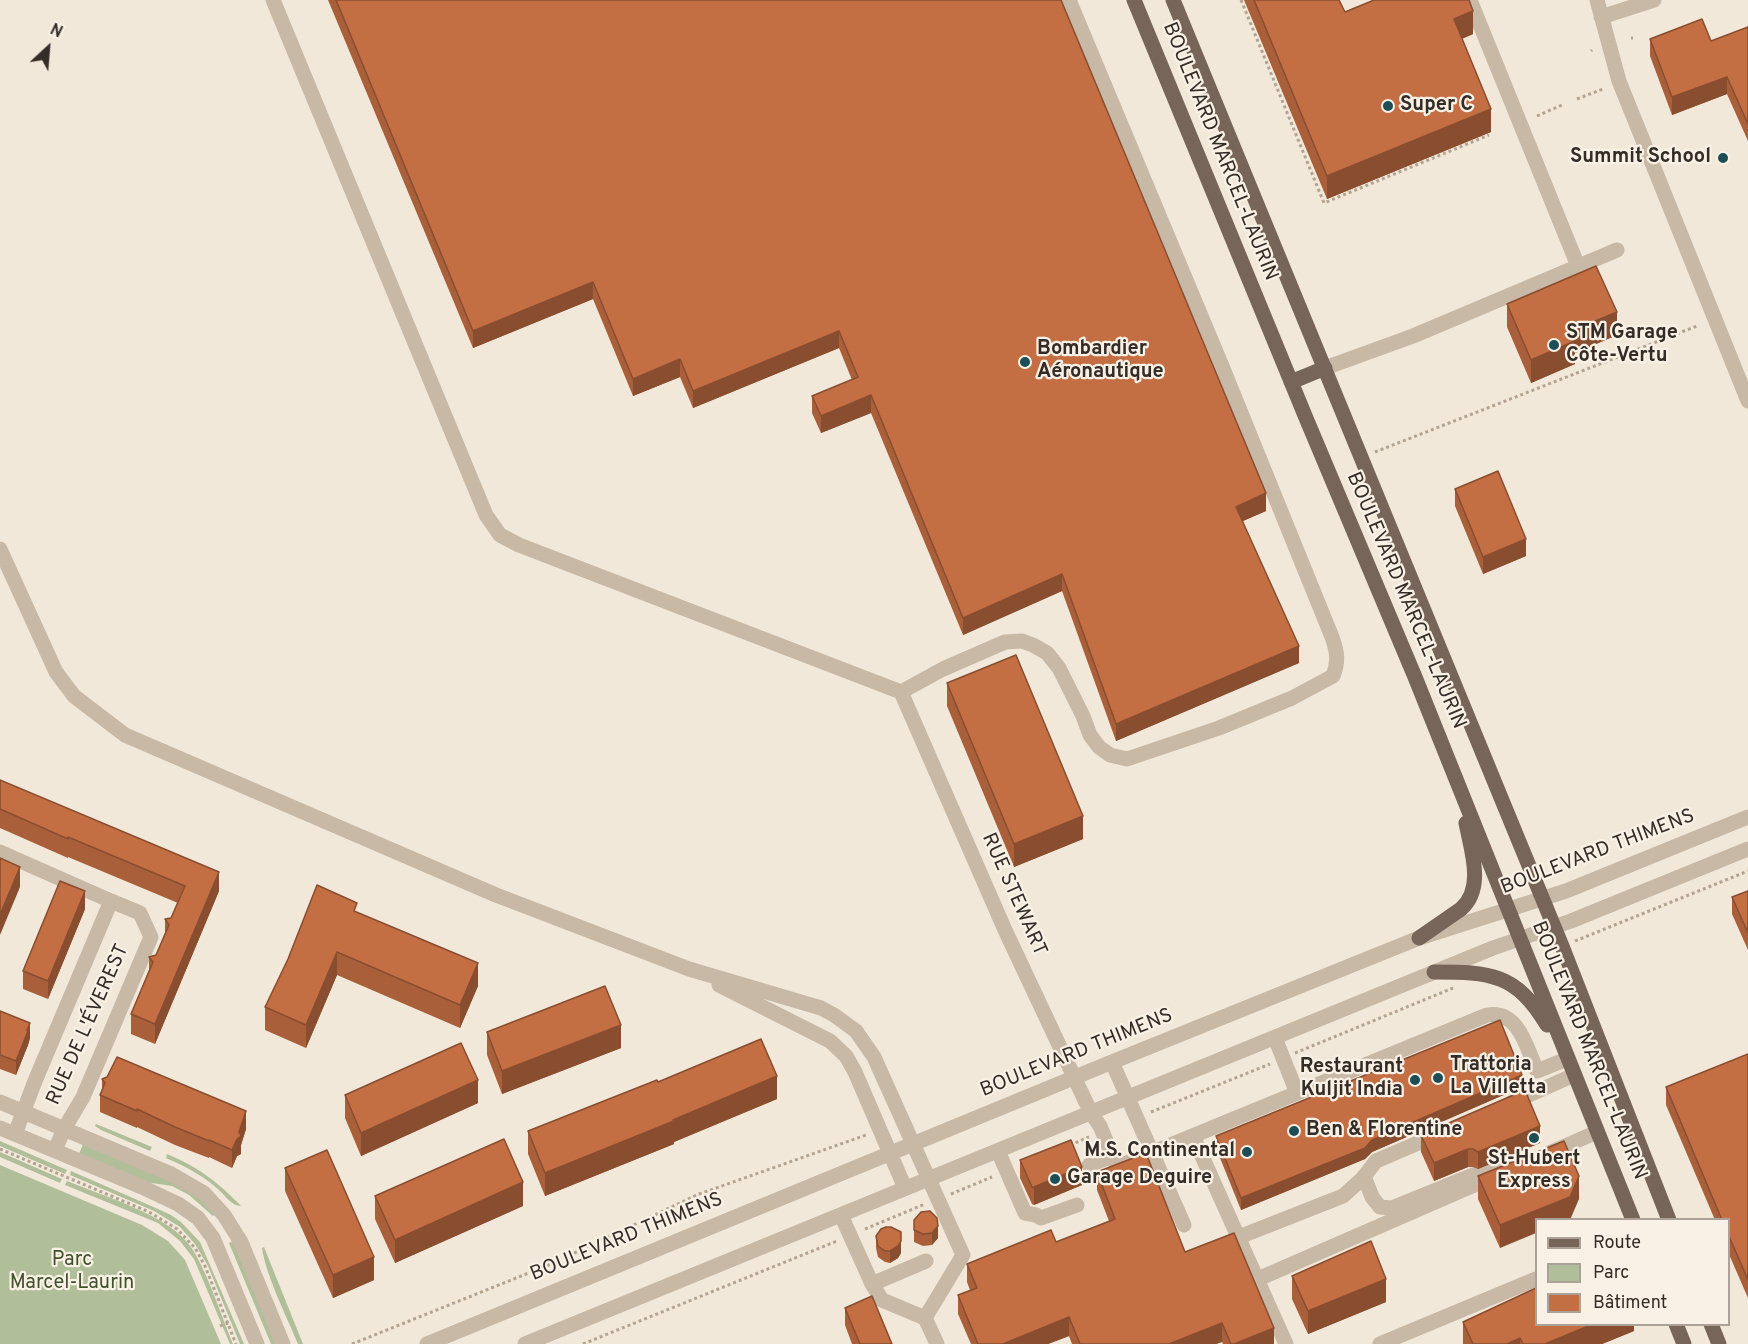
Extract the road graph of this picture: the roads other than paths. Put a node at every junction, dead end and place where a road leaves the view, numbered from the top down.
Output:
1 (273, 0) edge
2 (1069, 0) edge
3 (1134, 0) edge
4 (1173, 0) edge
5 (1470, 0) edge
6 (1597, 0) edge
7 (1654, 0) edge
8 (1601, 17) junction
9 (1617, 250) dead end
10 (1578, 266) junction
11 (1325, 368) junction
12 (1291, 382) junction
13 (1748, 401) edge
14 (0, 549) edge
15 (901, 692) junction
16 (1460, 791) junction
17 (1748, 817) edge
18 (1748, 849) edge
19 (0, 852) edge
20 (1543, 900) junction
21 (111, 901) junction
22 (1509, 910) junction
23 (1553, 926) junction
24 (1419, 938) junction
25 (1520, 938) junction
26 (688, 969) junction
27 (1434, 972) junction
28 (1275, 1038) junction
29 (1567, 1059) junction
30 (1112, 1062) junction
31 (1574, 1075) junction
32 (1075, 1077) junction
33 (1298, 1093) junction
34 (1128, 1098) junction
35 (0, 1102) edge
36 (1497, 1109) edge
37 (24, 1112) junction
38 (1091, 1113) junction
39 (0, 1128) edge
40 (1453, 1128) edge
41 (64, 1129) junction
42 (1597, 1132) junction
43 (15, 1134) junction
44 (1193, 1136) junction
45 (913, 1144) junction
46 (55, 1150) junction
47 (998, 1151) junction
48 (1152, 1153) junction
49 (890, 1154) junction
50 (1113, 1156) junction
51 (1530, 1161) junction
52 (1089, 1165) dead end
53 (1364, 1176) junction
54 (929, 1178) junction
55 (905, 1188) junction
56 (1077, 1205) dead end
57 (841, 1215) junction
58 (1632, 1218) edge
59 (1668, 1218) edge
60 (1184, 1225) dead end
61 (234, 1228) junction
62 (1239, 1237) junction
63 (213, 1238) junction
64 (926, 1261) dead end
65 (1535, 1279) edge
66 (1258, 1280) junction
67 (872, 1284) junction
68 (926, 1318) junction
69 (1677, 1326) edge
70 (1712, 1326) edge
71 (257, 1344) edge
72 (283, 1344) edge
73 (427, 1344) edge
74 (527, 1344) edge
75 (937, 1344) edge
76 (1287, 1344) edge
77 (1380, 1344) edge
78 (1684, 1344) edge
79 (1719, 1344) edge

1 - 15 street
2 - 15 street
3 - 12 main road, BOULEVARD MARCEL-LAURIN
4 - 11 main road, BOULEVARD MARCEL-LAURIN
5 - 10 street
6 - 8 street
7 - 8 street
8 - 13 street
9 - 10 street
10 - 11 street
11 - 12 main road
11 - 20 main road, BOULEVARD MARCEL-LAURIN
12 - 16 main road, BOULEVARD MARCEL-LAURIN
14 - 26 street
15 - 32 street, RUE STEWART
16 - 22 main road, BOULEVARD MARCEL-LAURIN
16 - 24 main road
17 - 20 street, BOULEVARD THIMENS
18 - 23 street
19 - 21 street, RUE DE L'ÉVEREST
20 - 22 street, BOULEVARD THIMENS
20 - 23 main road, BOULEVARD MARCEL-LAURIN
21 - 37 street, RUE DE L'ÉVEREST
21 - 41 street, RUE DE L'ÉVEREST
22 - 24 street, BOULEVARD THIMENS
22 - 25 main road, BOULEVARD MARCEL-LAURIN
23 - 25 street
23 - 59 main road, BOULEVARD MARCEL-LAURIN
24 - 30 street, BOULEVARD THIMENS
25 - 27 street
25 - 29 main road, BOULEVARD MARCEL-LAURIN
26 - 45 street
26 - 49 street
27 - 28 street
27 - 29 main road
28 - 33 street
28 - 34 street
29 - 31 main road, BOULEVARD MARCEL-LAURIN
29 - 33 street
30 - 32 street, BOULEVARD THIMENS
30 - 34 street
31 - 36 street
31 - 42 main road, BOULEVARD MARCEL-LAURIN
32 - 38 street, RUE STEWART
32 - 45 street, BOULEVARD THIMENS
33 - 44 street
34 - 38 street
34 - 48 street
35 - 37 street
37 - 41 street
37 - 43 street, RUE DE L'ÉVEREST
38 - 47 street
38 - 50 street, RUE STEWART
39 - 43 street
40 - 53 street
41 - 46 street, RUE DE L'ÉVEREST
41 - 61 street
42 - 51 street
42 - 58 main road, BOULEVARD MARCEL-LAURIN
43 - 46 street
44 - 48 street
44 - 62 street
45 - 49 street, BOULEVARD THIMENS
45 - 54 street
46 - 63 street
47 - 54 street
47 - 56 street
48 - 50 street
48 - 60 street
49 - 55 street
49 - 73 street, BOULEVARD THIMENS
50 - 52 street
51 - 53 street
51 - 66 street
53 - 62 street
54 - 55 street
54 - 68 street
55 - 57 street
57 - 67 street
57 - 74 street
61 - 63 street
61 - 72 street
62 - 66 street
63 - 71 street
64 - 67 street
65 - 77 street
66 - 76 street
67 - 68 street
68 - 75 street
69 - 78 main road
70 - 79 main road

